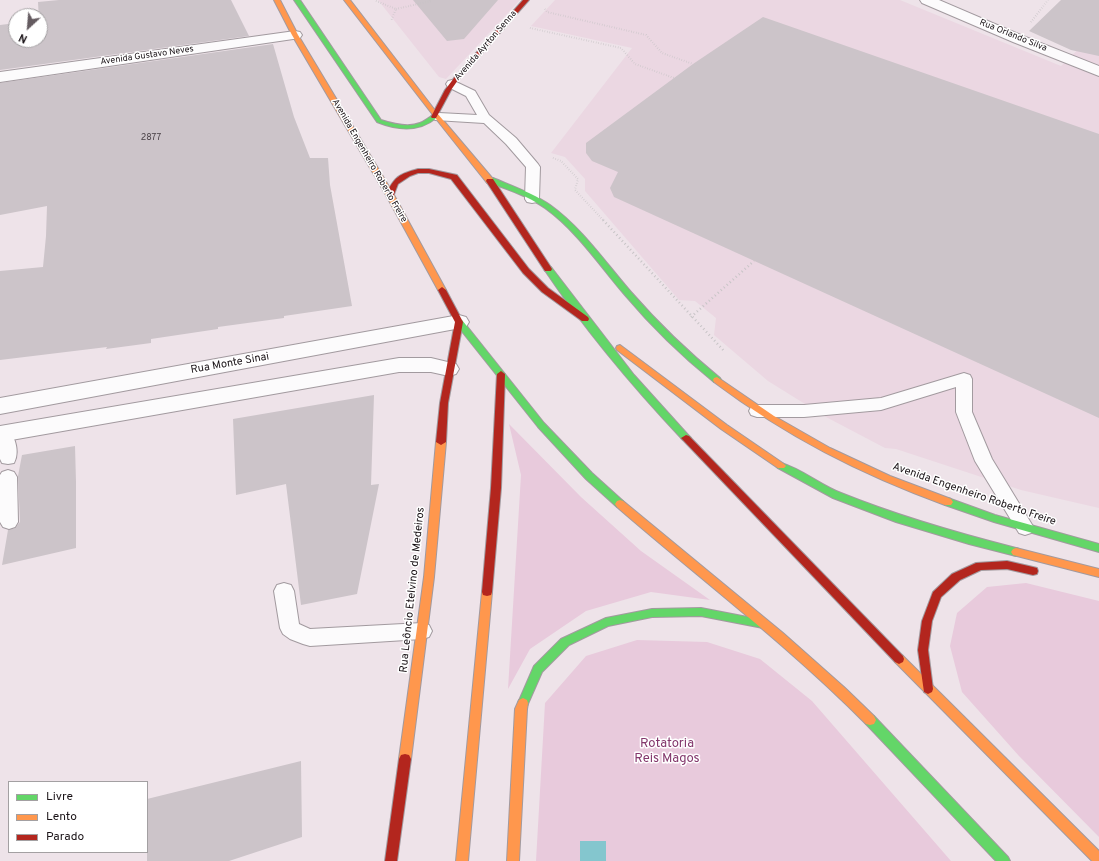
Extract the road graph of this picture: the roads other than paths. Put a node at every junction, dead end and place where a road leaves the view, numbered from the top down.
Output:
1 (277, 0) edge
2 (297, 0) edge
3 (347, 0) edge
4 (526, 0) edge
5 (927, 0) edge
6 (291, 29) junction
7 (158, 40) dead end
8 (1099, 71) edge
9 (0, 76) edge
10 (452, 84) junction
11 (437, 116) junction
12 (489, 120) junction
13 (490, 180) junction
14 (390, 195) junction
15 (532, 199) junction
16 (585, 319) junction
17 (459, 322) junction
18 (592, 327) junction
19 (392, 335) junction
20 (399, 365) junction
21 (449, 368) junction
22 (501, 374) junction
23 (34, 400) junction
24 (6, 405) edge
25 (757, 411) junction
26 (6, 433) edge
27 (8, 458) dead end
28 (8, 477) dead end
29 (9, 522) dead end
30 (1025, 528) junction
31 (1099, 548) edge
32 (1099, 573) edge
33 (1046, 574) dead end
34 (284, 591) dead end
35 (765, 625) junction
36 (422, 631) junction
37 (928, 689) junction
38 (1099, 860) edge
39 (391, 861) edge
40 (462, 861) edge
41 (513, 861) edge
42 (1004, 861) edge

1 - 6 main road, Avenida Engenheiro Roberto Freire
2 - 11 main road
3 - 11 main road, Avenida Engenheiro Roberto Freire
4 - 10 main road, Avenida Ayrton Senna
5 - 8 street, Rua Orlando Silva
6 - 7 street, Avenida Gustavo Neves
6 - 9 street, Avenida Gustavo Neves
6 - 14 main road, Avenida Engenheiro Roberto Freire
10 - 11 main road, Avenida Ayrton Senna
10 - 12 lane
11 - 12 lane
11 - 13 main road, Avenida Engenheiro Roberto Freire
12 - 15 lane
13 - 15 main road, Avenida Engenheiro Roberto Freire
13 - 16 main road, Avenida Engenheiro Roberto Freire
14 - 16 main road
14 - 17 main road, Avenida Engenheiro Roberto Freire
15 - 25 main road, Avenida Engenheiro Roberto Freire
16 - 18 main road
17 - 19 street, Rua Monte Sinai
17 - 21 main road, Rua Leôncio Etelvino de Medeiros
17 - 22 main road, Avenida Engenheiro Roberto Freire
18 - 32 main road
18 - 37 main road
19 - 20 street
19 - 23 street, Rua Monte Sinai
20 - 21 street
20 - 26 street
21 - 36 main road, Rua Leôncio Etelvino de Medeiros
22 - 35 main road, Avenida Engenheiro Roberto Freire
22 - 40 main road
23 - 24 street, Rua Monte Sinai
23 - 26 street
24 - 26 street
25 - 30 main road, Avenida Engenheiro Roberto Freire
25 - 30 lane
26 - 27 lane
28 - 29 lane
30 - 31 main road, Avenida Engenheiro Roberto Freire
33 - 37 main road
34 - 36 lane
35 - 41 main road
35 - 42 main road, Avenida Engenheiro Roberto Freire
36 - 39 main road, Rua Leôncio Etelvino de Medeiros
37 - 38 main road

